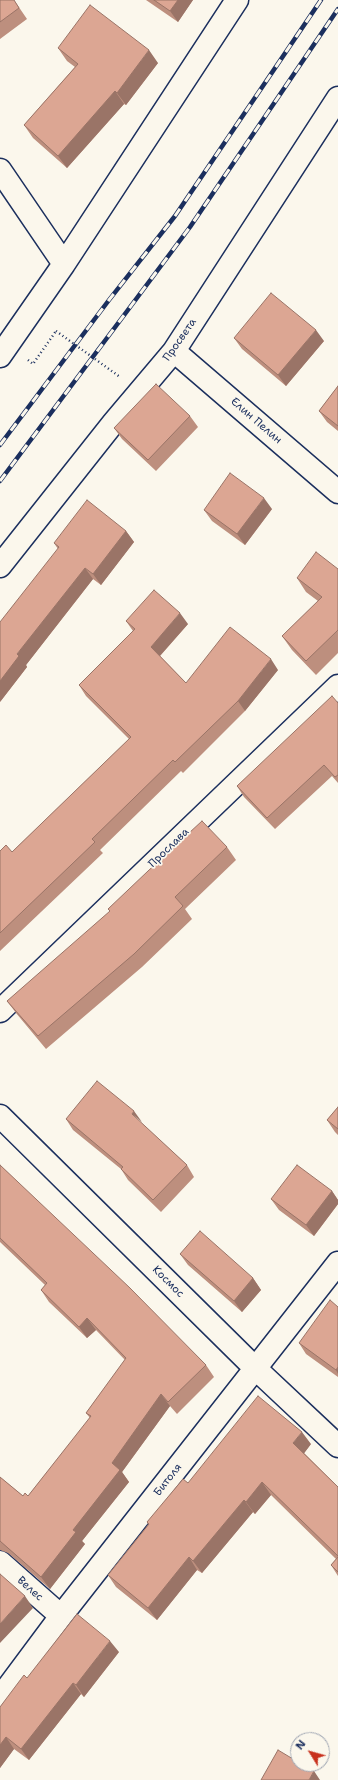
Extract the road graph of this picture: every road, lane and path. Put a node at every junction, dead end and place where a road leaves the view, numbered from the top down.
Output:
1 (237, 0) edge
2 (338, 98) edge
3 (0, 170) edge
4 (64, 264) junction
5 (56, 331) dead end
6 (174, 351) junction
7 (0, 356) edge
8 (120, 377) dead end
9 (338, 492) edge
10 (0, 566) edge
11 (338, 686) edge
12 (0, 1011) edge
13 (0, 1116) edge
14 (338, 1263) edge
15 (256, 1369) junction
16 (338, 1446) edge
17 (0, 1562) edge
18 (61, 1616) junction
19 (0, 1698) edge

1 - 4 street
2 - 6 street, Просвета
3 - 4 street
4 - 7 street
5 - 8 path, bridge
6 - 9 street, Елин Пелин
6 - 10 street, Просвета
11 - 12 street, Прослава
13 - 15 street, Космос
14 - 15 street, Битоля
15 - 16 street, Космос
15 - 18 street, Битоля
17 - 18 street, Велес
18 - 19 street, Битоля

